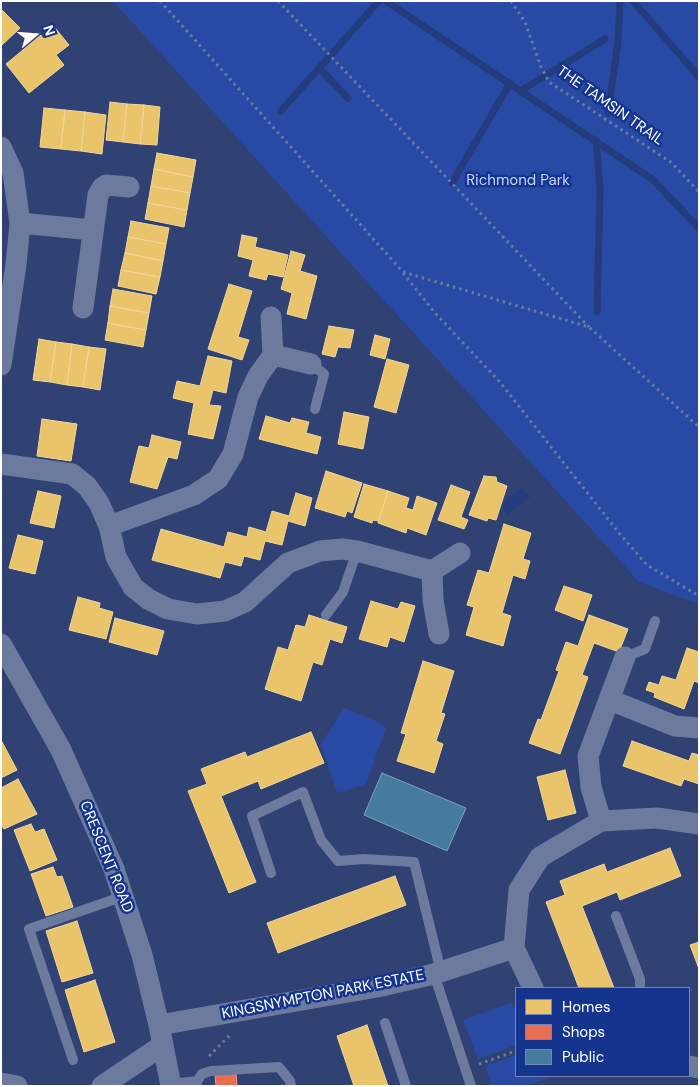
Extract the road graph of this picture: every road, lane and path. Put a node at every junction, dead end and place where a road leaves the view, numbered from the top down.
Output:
1 (160, 1) edge
2 (278, 1) edge
3 (511, 1) edge
4 (1, 147) edge
5 (129, 186) dead end
6 (699, 192) edge
7 (20, 224) junction
8 (92, 230) junction
9 (402, 272) junction
10 (83, 308) dead end
11 (271, 318) dead end
12 (589, 327) junction
13 (273, 355) junction
14 (311, 364) joint
15 (1, 365) edge
16 (315, 409) dead end
17 (699, 427) edge
18 (1, 464) edge
19 (109, 526) junction
20 (358, 551) junction
21 (460, 554) dead end
22 (432, 571) junction
23 (699, 596) edge
24 (326, 615) dead end
25 (655, 621) dead end
26 (440, 634) dead end
27 (1, 644) edge
28 (625, 657) joint
29 (610, 700) junction
30 (699, 728) edge
31 (601, 821) junction
32 (699, 824) edge
33 (271, 873) dead end
34 (124, 896) junction
35 (616, 916) dead end
36 (514, 948) junction
37 (437, 973) junction
38 (533, 987) edge
39 (640, 987) edge
40 (385, 1023) dead end
41 (231, 1034) dead end
42 (161, 1035) junction
43 (515, 1051) edge
44 (73, 1060) dead end
45 (465, 1069) junction
46 (1, 1083) edge
47 (197, 1084) edge
48 (171, 1085) edge
49 (17, 1086) edge
50 (102, 1086) edge
51 (291, 1086) edge
52 (406, 1086) edge
53 (471, 1086) edge

1 - 9 path
2 - 12 path
3 - 6 path, THE TAMSIN TRAIL
4 - 7 street
5 - 8 street
7 - 8 street
7 - 15 street
8 - 10 street
9 - 12 path
9 - 23 path
11 - 13 street
12 - 17 path
13 - 14 street
13 - 19 street
14 - 16 lane
18 - 19 street
19 - 20 street
20 - 22 street
20 - 24 lane
21 - 22 street
22 - 26 street
25 - 28 lane
27 - 34 street, CRESCENT ROAD
28 - 29 street
29 - 30 street
29 - 31 street
31 - 32 street
31 - 36 street
33 - 37 lane
34 - 42 street, CRESCENT ROAD
34 - 44 lane
35 - 39 lane
36 - 37 street, KINGSNYMPTON PARK ESTATE
36 - 38 street
37 - 42 street, KINGSNYMPTON PARK ESTATE
37 - 45 lane
40 - 52 lane
41 - 47 path
42 - 48 street, CRESCENT ROAD
42 - 50 street
43 - 45 path
45 - 53 lane
46 - 49 street
47 - 48 lane
47 - 51 lane

